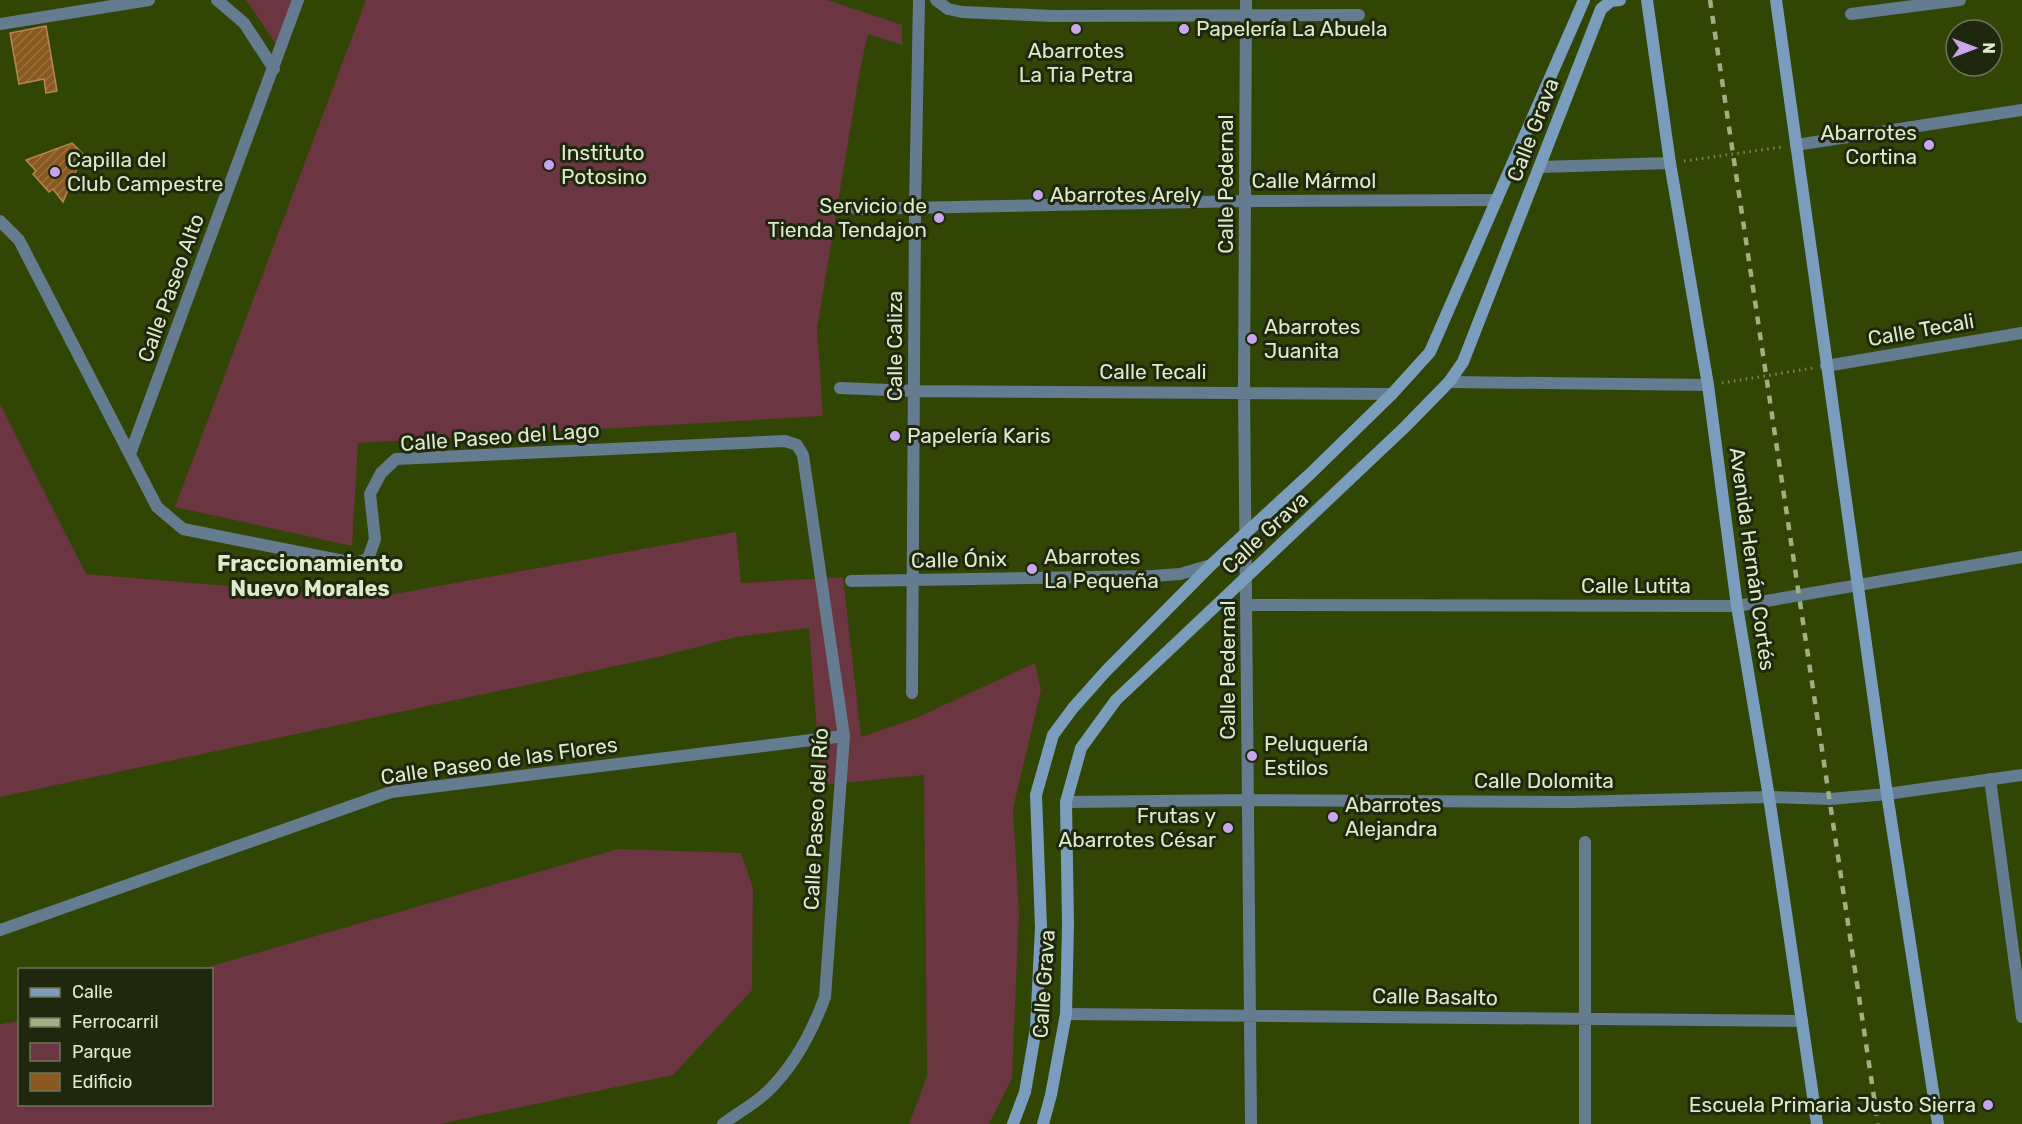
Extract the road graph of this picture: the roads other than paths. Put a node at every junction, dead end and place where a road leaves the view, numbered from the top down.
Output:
1 (149, 0) edge
2 (218, 0) edge
3 (298, 0) edge
4 (920, 0) edge
5 (936, 0) edge
6 (1246, 0) edge
7 (1584, 0) edge
8 (1620, 0) edge
9 (1647, 0) edge
10 (1776, 0) edge
11 (1960, 0) edge
12 (1851, 14) dead end
13 (1359, 15) dead end
14 (1246, 16) junction
15 (0, 24) edge
16 (274, 69) junction
17 (2022, 110) edge
18 (1796, 145) junction
19 (1670, 163) junction
20 (1540, 166) junction
21 (1497, 200) junction
22 (1245, 201) junction
23 (915, 208) junction
24 (856, 209) dead end
25 (0, 221) edge
26 (2022, 333) edge
27 (1826, 366) junction
28 (1449, 382) junction
29 (1708, 385) junction
30 (840, 388) dead end
31 (914, 391) junction
32 (1244, 392) junction
33 (1392, 394) junction
34 (797, 445) joint
35 (130, 454) junction
36 (1247, 534) junction
37 (2022, 557) edge
38 (1211, 565) junction
39 (1248, 577) junction
40 (914, 580) junction
41 (851, 581) dead end
42 (1859, 586) junction
43 (1246, 605) junction
44 (1737, 606) junction
45 (912, 693) dead end
46 (844, 736) junction
47 (2022, 775) edge
48 (1990, 779) junction
49 (1887, 794) junction
50 (1769, 797) junction
51 (1248, 800) junction
52 (1065, 802) junction
53 (1585, 842) dead end
54 (0, 930) edge
55 (1066, 1014) junction
56 (1250, 1015) junction
57 (2022, 1017) edge
58 (1585, 1018) junction
59 (1802, 1021) junction
60 (723, 1124) edge
61 (1013, 1124) edge
62 (1043, 1124) edge
63 (1251, 1124) edge
64 (1585, 1124) edge
65 (1817, 1124) edge
66 (1938, 1124) edge

1 - 15 street
2 - 16 street
3 - 16 street, Calle Paseo Alto
4 - 23 street, Calle Caliza
5 - 14 street
6 - 14 street, Calle Pedernal
7 - 21 main road, Calle Grava
8 - 20 main road, Calle Grava
9 - 19 main road, Avenida Hernán Cortés
10 - 18 main road
11 - 12 street
13 - 14 street
14 - 22 street, Calle Pedernal
16 - 35 street, Calle Paseo Alto
17 - 18 street
18 - 27 main road
19 - 20 street
19 - 29 main road, Avenida Hernán Cortés
20 - 28 main road, Calle Grava
21 - 22 street, Calle Mármol
21 - 33 main road, Calle Grava
22 - 23 street, Calle Mármol
22 - 32 street, Calle Pedernal
23 - 24 street, Calle Mármol
23 - 31 street, Calle Caliza
25 - 35 street, Calle Paseo del Lago
26 - 27 street, Calle Tecali
27 - 42 main road
28 - 29 street
28 - 39 main road, Calle Grava
29 - 44 main road, Avenida Hernán Cortés
30 - 31 street, Calle Tecali
31 - 32 street, Calle Tecali
31 - 40 street, Calle Caliza
32 - 33 street, Calle Tecali
32 - 36 street, Calle Pedernal
33 - 36 main road, Calle Grava
34 - 35 street, Calle Paseo del Lago
34 - 46 street, Calle Paseo del Río
36 - 38 main road, Calle Grava
36 - 39 street, Calle Pedernal
37 - 42 street, Calle Lutita
38 - 40 street, Calle Ónix
38 - 61 main road, Calle Grava
39 - 43 street, Calle Pedernal
39 - 52 main road, Calle Grava
40 - 41 street, Calle Ónix
40 - 45 street, Calle Caliza
42 - 44 street, Calle Lutita
42 - 49 main road
43 - 44 street, Calle Lutita
43 - 51 street, Calle Pedernal
44 - 50 main road, Avenida Hernán Cortés
46 - 54 street, Calle Paseo de las Flores
46 - 60 street, Calle Paseo del Río
47 - 48 street, Calle Dolomita
48 - 49 street, Calle Dolomita
48 - 57 street
49 - 50 street, Calle Dolomita
49 - 66 main road
50 - 51 street, Calle Dolomita
50 - 59 main road, Avenida Hernán Cortés
51 - 52 street, Calle Dolomita
51 - 56 street, Calle Pedernal
52 - 55 main road, Calle Grava
53 - 58 street
55 - 56 street, Calle Basalto
55 - 62 main road, Calle Grava
56 - 58 street, Calle Basalto
56 - 63 street, Calle Pedernal
58 - 59 street, Calle Basalto
58 - 64 street
59 - 65 main road, Avenida Hernán Cortés

